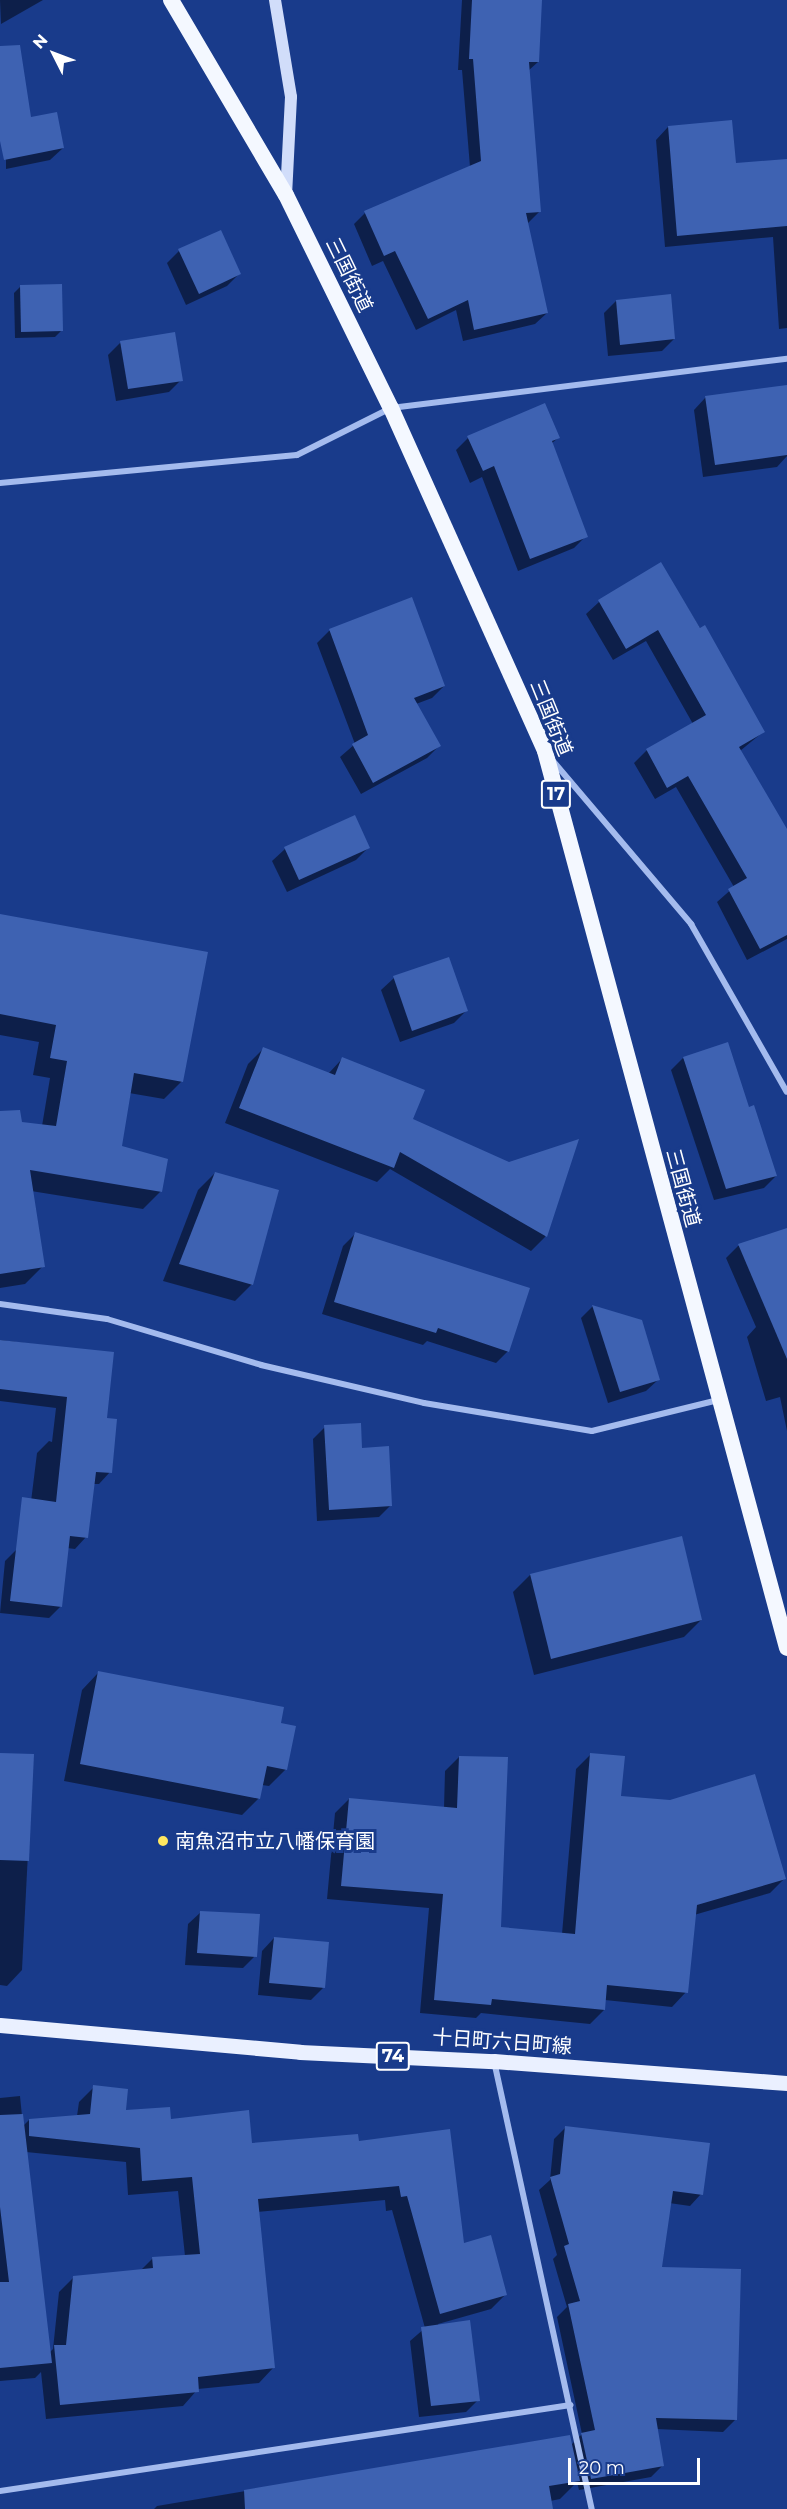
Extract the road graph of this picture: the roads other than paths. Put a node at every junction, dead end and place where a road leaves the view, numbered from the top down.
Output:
1 (171, 0) edge
2 (275, 0) edge
3 (286, 195) junction
4 (787, 359) edge
5 (391, 408) junction
6 (0, 483) edge
7 (545, 751) junction
8 (787, 1092) edge
9 (0, 1304) edge
10 (718, 1400) junction
11 (787, 1648) edge
12 (0, 2025) edge
13 (494, 2061) junction
14 (787, 2083) edge
15 (571, 2405) junction
16 (0, 2491) edge
17 (592, 2509) edge

1 - 3 highway, 三国街道 / 17
2 - 3 main road
3 - 5 highway, 三国街道 / 17
4 - 5 street
5 - 6 street
5 - 7 highway, 三国街道 / 17
7 - 8 street
7 - 10 highway, 三国街道 / 17
9 - 10 street
10 - 11 highway, 三国街道 / 17
12 - 13 main road, 十日町六日町線 / 74
13 - 14 main road, 十日町六日町線 / 74
13 - 15 street
15 - 16 street
15 - 17 street

